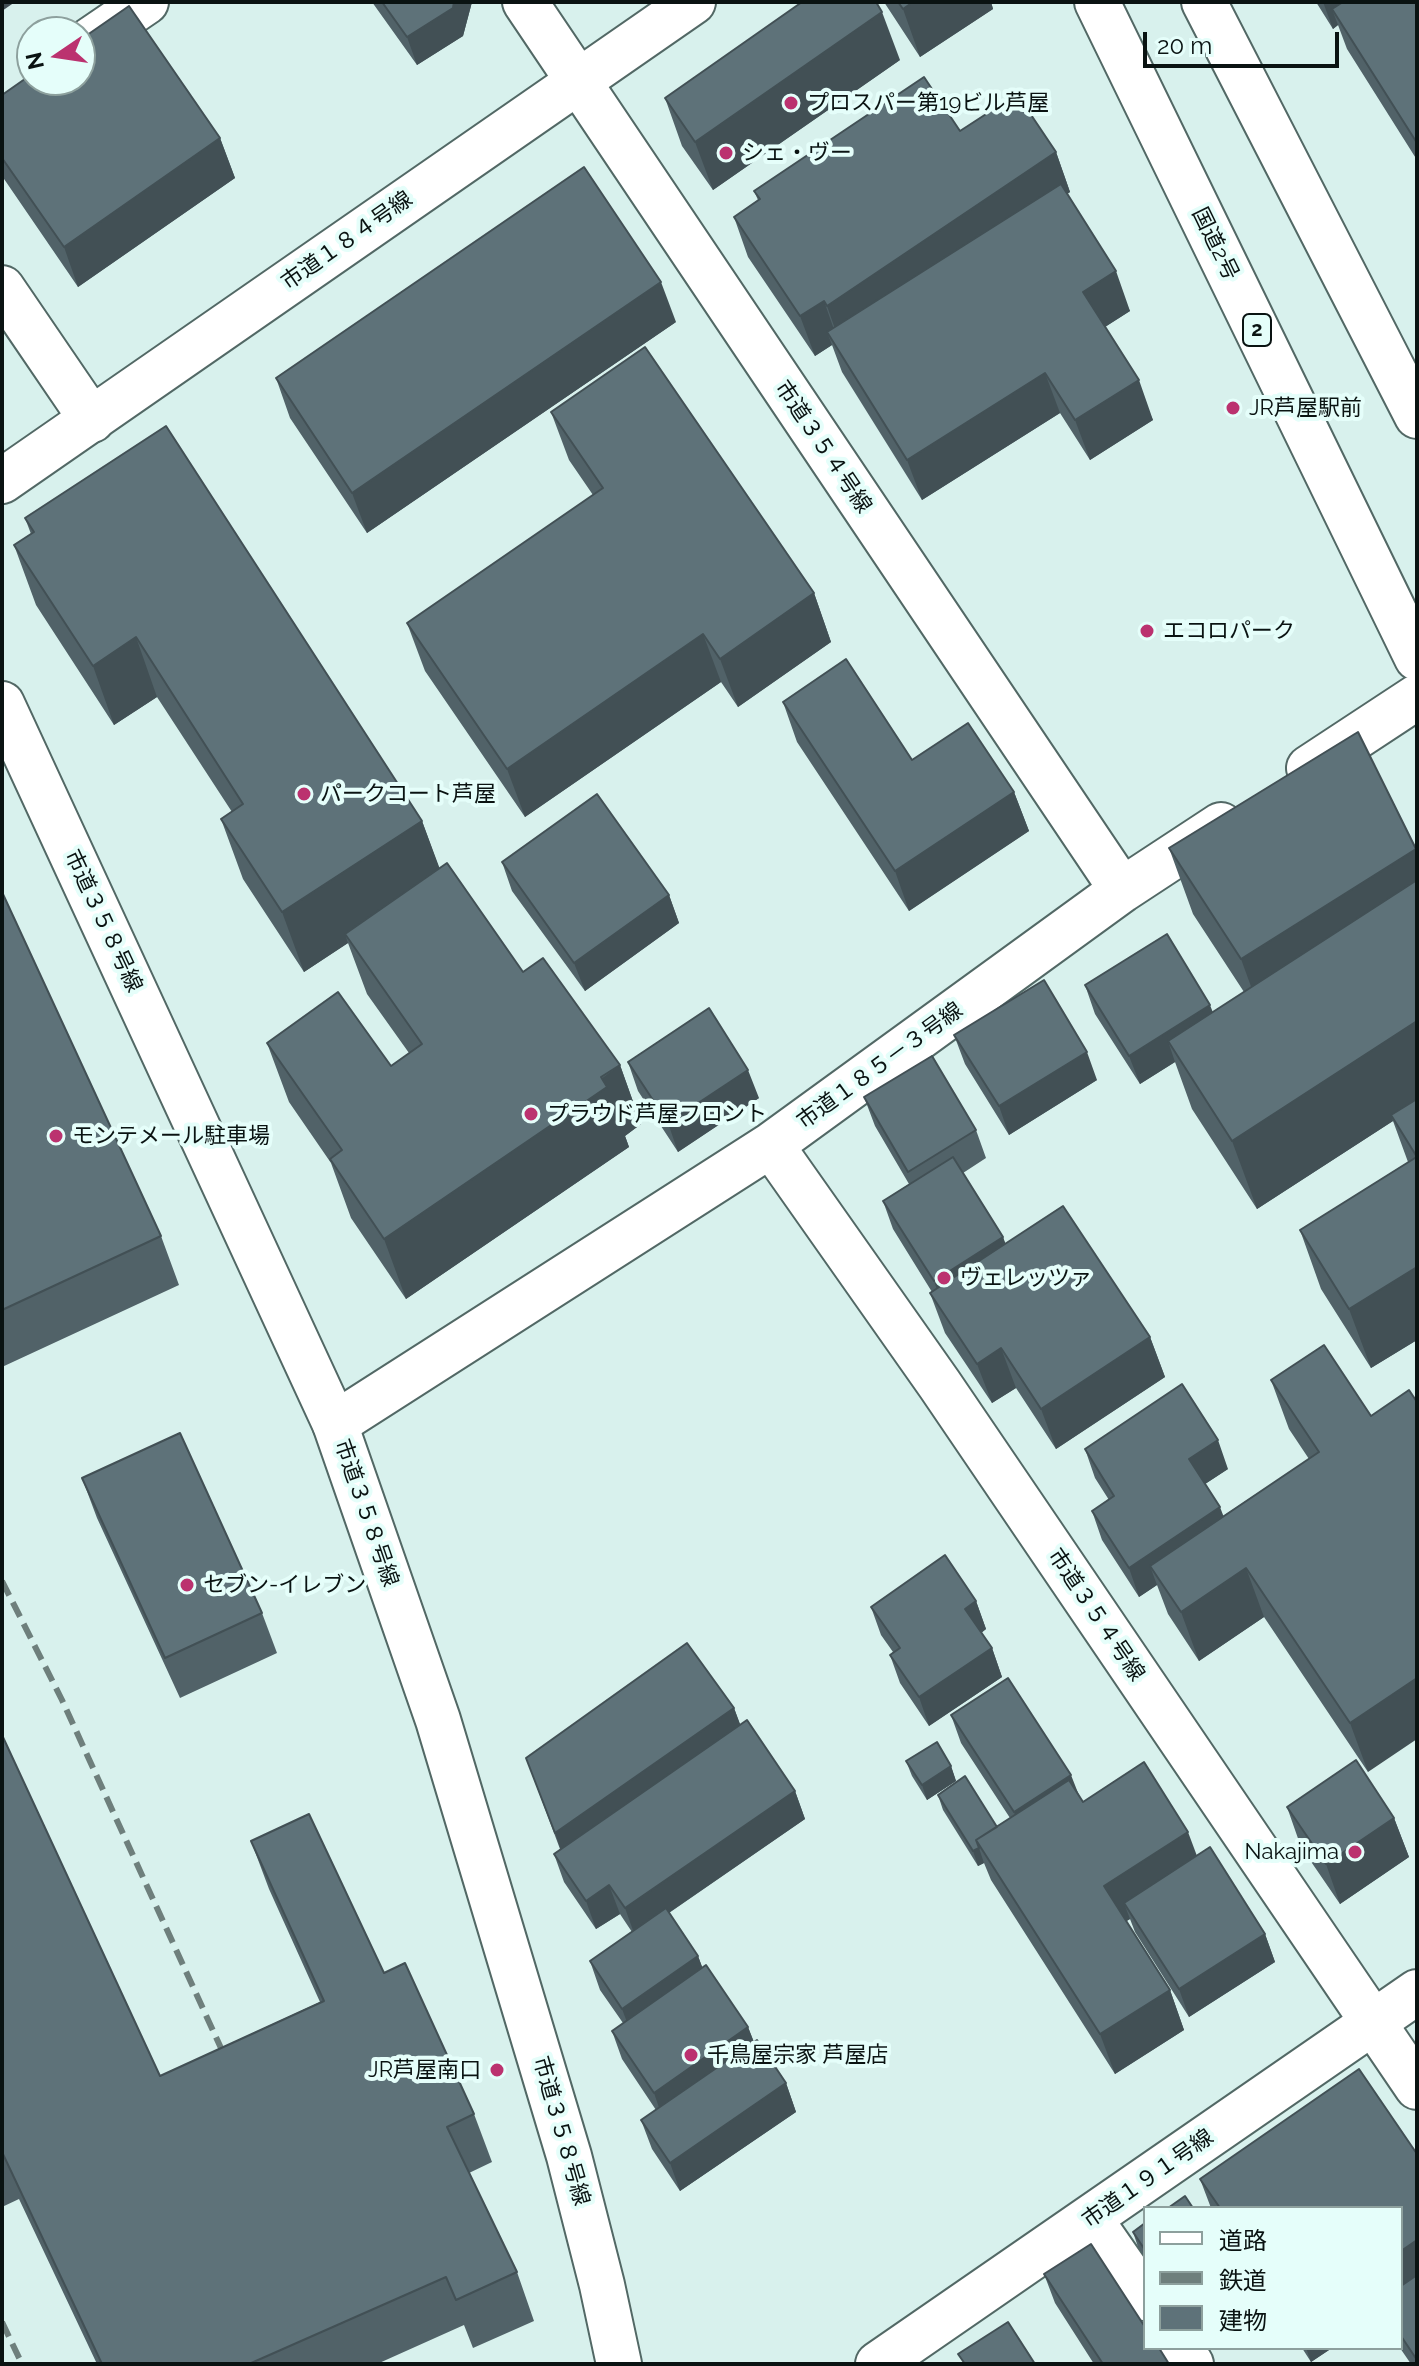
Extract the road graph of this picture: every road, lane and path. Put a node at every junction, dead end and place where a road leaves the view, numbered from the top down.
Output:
1 (146, 2) edge
2 (525, 2) edge
3 (693, 2) edge
4 (1097, 2) edge
5 (1204, 2) edge
6 (96, 36) edge
7 (576, 81) junction
8 (2, 288) edge
9 (1417, 416) edge
10 (92, 420) junction
11 (2, 481) edge
12 (1417, 658) edge
13 (1417, 697) edge
14 (2, 704) edge
15 (1122, 890) junction
16 (771, 1145) junction
17 (335, 1424) junction
18 (1417, 1992) edge
19 (1373, 2023) junction
20 (1417, 2087) edge
21 (1090, 2219) junction
22 (1143, 2295) edge
23 (619, 2364) edge
24 (878, 2364) edge

1 - 6 main road
2 - 7 main road, 市道３５４号線
3 - 7 main road, 市道１８４号線
4 - 12 main road, 国道2号 / 2
5 - 9 main road
7 - 10 main road, 市道１８４号線
7 - 15 main road, 市道３５４号線
8 - 10 main road
10 - 11 main road, 市道１８４号線
13 - 15 main road, 市道１８５－３号線
14 - 17 main road, 市道３５８号線
15 - 16 main road, 市道１８５－３号線
16 - 17 main road, 市道１８５－３号線
16 - 19 main road, 市道３５４号線
17 - 23 main road, 市道３５８号線
18 - 19 main road, 市道１９１号線
19 - 20 main road, 市道３５４号線
19 - 21 main road, 市道１９１号線
21 - 22 main road
21 - 24 main road, 市道１９１号線

